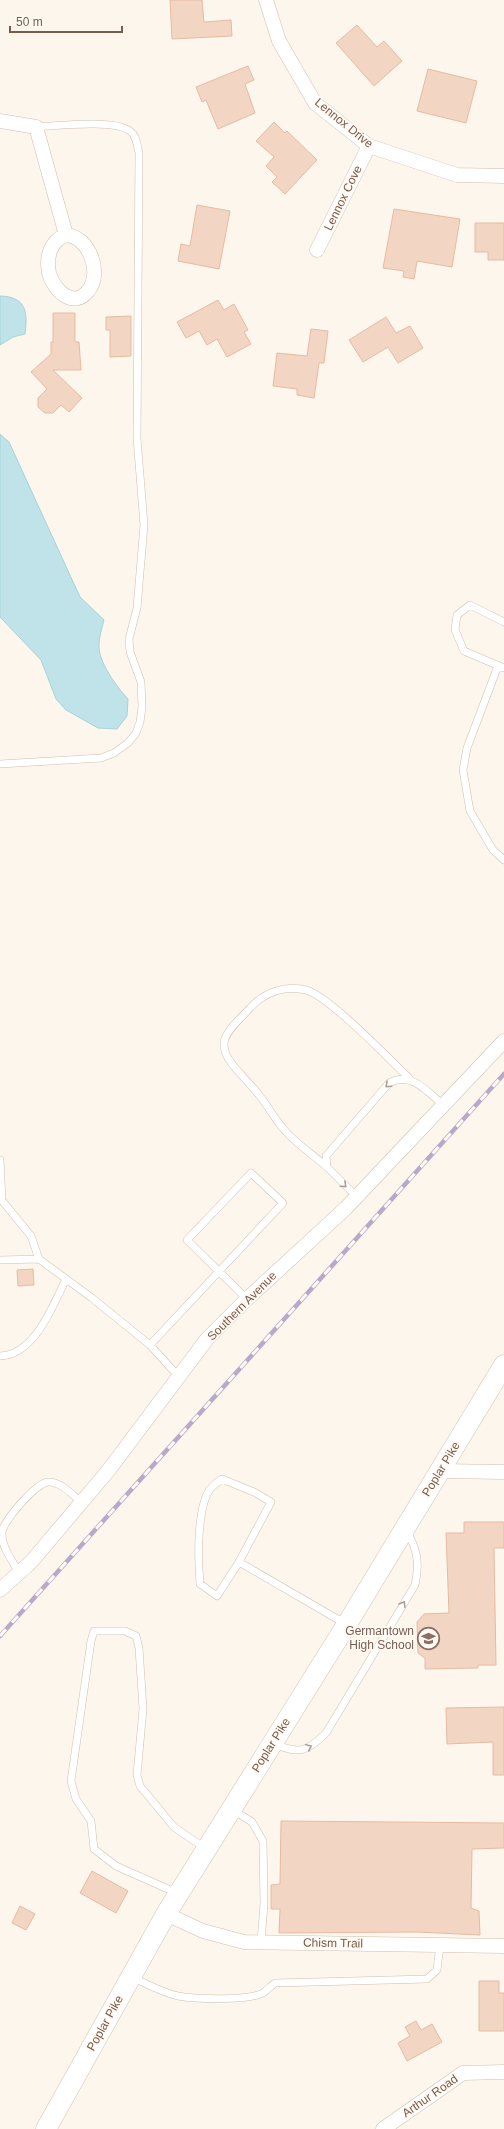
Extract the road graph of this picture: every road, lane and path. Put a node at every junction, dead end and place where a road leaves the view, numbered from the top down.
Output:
1 (266, 0) edge
2 (0, 121) edge
3 (36, 127) junction
4 (369, 146) junction
5 (504, 176) edge
6 (66, 235) dead end
7 (318, 250) dead end
8 (504, 622) edge
9 (501, 667) edge
10 (0, 764) edge
11 (504, 860) edge
12 (504, 1041) edge
13 (409, 1078) junction
14 (444, 1105) junction
15 (0, 1160) edge
16 (327, 1167) junction
17 (357, 1197) junction
18 (1, 1199) edge
19 (39, 1259) junction
20 (0, 1260) edge
21 (220, 1272) junction
22 (66, 1279) junction
23 (247, 1299) junction
24 (150, 1345) junction
25 (0, 1356) edge
26 (504, 1366) edge
27 (179, 1377) junction
28 (440, 1472) junction
29 (504, 1472) edge
30 (81, 1502) junction
31 (406, 1529) junction
32 (239, 1562) junction
33 (19, 1573) junction
34 (0, 1590) edge
35 (347, 1624) junction
36 (273, 1743) junction
37 (231, 1809) junction
38 (206, 1849) junction
39 (179, 1894) junction
40 (166, 1914) junction
41 (261, 1942) junction
42 (440, 1945) junction
43 (504, 1946) edge
44 (131, 1977) junction
45 (504, 2072) edge
46 (46, 2129) edge
47 (383, 2129) edge

1 - 4 street, Lennox Drive
2 - 3 street
3 - 6 street
3 - 10 lane
4 - 5 street, Lennox Drive
4 - 7 street, Lennox Cove
8 - 9 lane
9 - 11 lane
12 - 14 street, Southern Avenue
13 - 14 lane
13 -> 16 lane
13 - 16 lane
14 - 17 street, Southern Avenue
15 - 18 lane
16 -> 17 lane
17 - 23 street, Southern Avenue
18 - 19 lane
19 - 20 lane
19 - 22 lane
21 - 21 lane
21 - 23 lane
21 - 24 lane
22 - 24 lane
22 - 25 lane
23 - 27 street, Southern Avenue
24 - 27 lane
26 - 28 main road, Poplar Pike
27 - 30 street, Southern Avenue
28 - 29 street
28 - 31 main road, Poplar Pike
30 - 33 street, Southern Avenue
30 - 33 lane
31 - 35 main road, Poplar Pike
36 -> 31 lane
32 - 32 lane
32 - 35 lane
33 - 34 street, Southern Avenue
35 - 36 main road, Poplar Pike
36 - 37 main road, Poplar Pike
37 - 38 main road, Poplar Pike
37 - 41 lane
38 - 39 main road, Poplar Pike
38 - 39 lane
39 - 40 main road, Poplar Pike
40 - 41 street, Chism Trail
40 - 44 main road, Poplar Pike
41 - 42 street, Chism Trail
42 - 43 street, Chism Trail
42 - 44 lane
44 - 46 main road, Poplar Pike
45 - 47 street, Arthur Road

